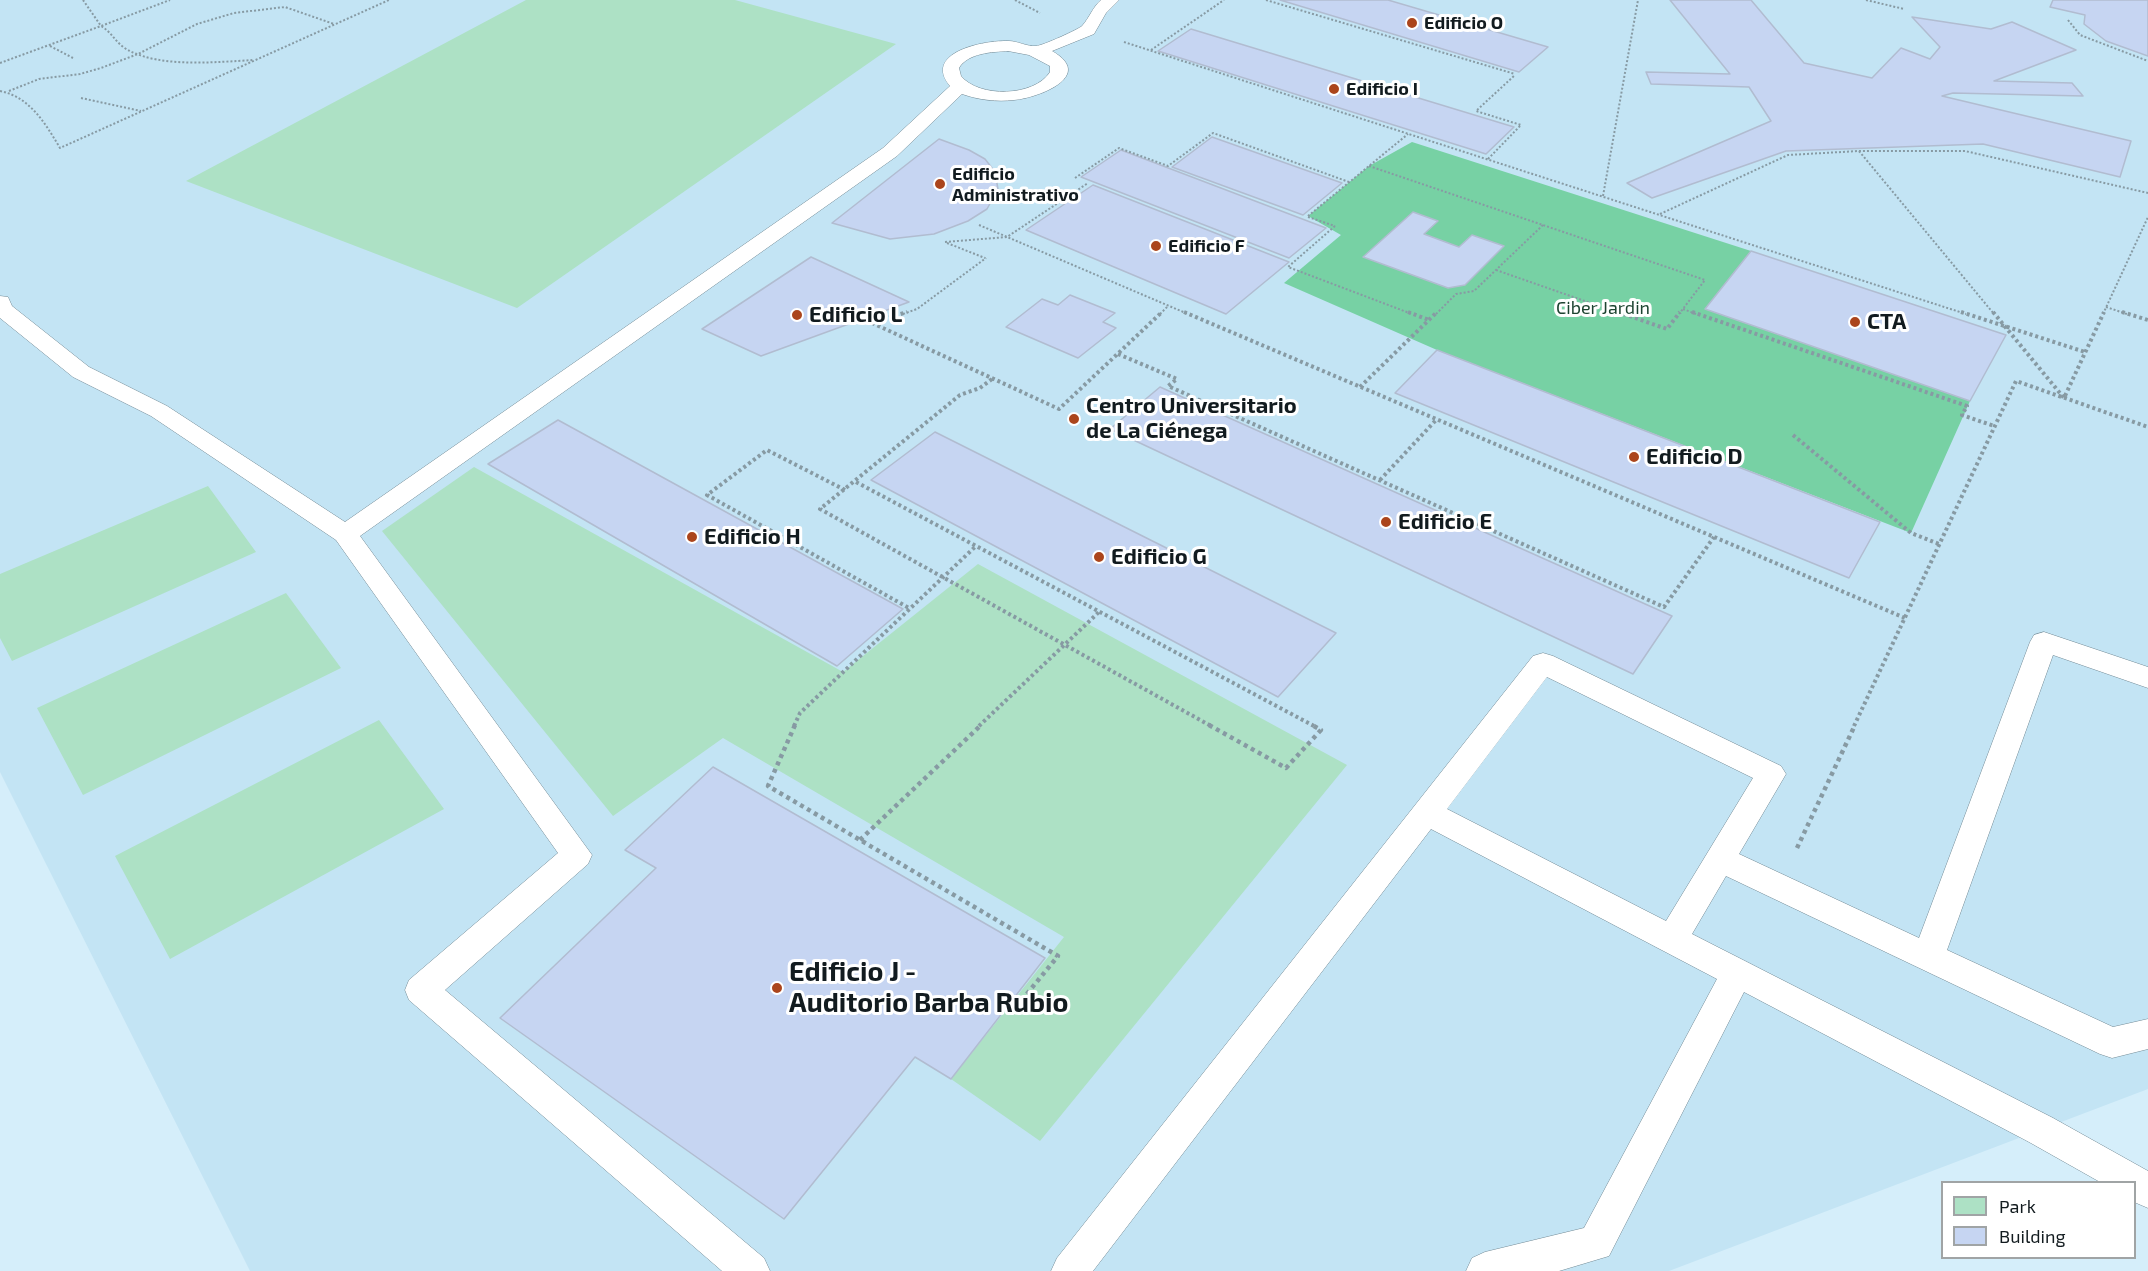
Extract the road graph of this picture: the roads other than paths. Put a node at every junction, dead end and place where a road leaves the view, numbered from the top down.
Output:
1 (1112, 0) edge
2 (1039, 51) junction
3 (961, 86) junction
4 (0, 302) edge
5 (345, 534) junction
6 (2148, 678) edge
7 (1426, 812) junction
8 (1719, 860) junction
9 (1672, 939) junction
10 (1928, 957) junction
11 (1737, 973) junction
12 (2148, 1034) edge
13 (2132, 1181) edge
14 (752, 1271) edge
15 (1070, 1271) edge
16 (1485, 1271) edge

1 - 2 lane
2 - 3 lane
2 - 3 lane
3 - 5 lane
4 - 5 lane
5 - 14 lane
6 - 10 lane
7 - 8 lane
7 - 9 lane
7 - 15 lane
8 - 9 lane
8 - 10 lane
9 - 11 lane
10 - 12 lane
11 - 13 lane
11 - 16 lane

